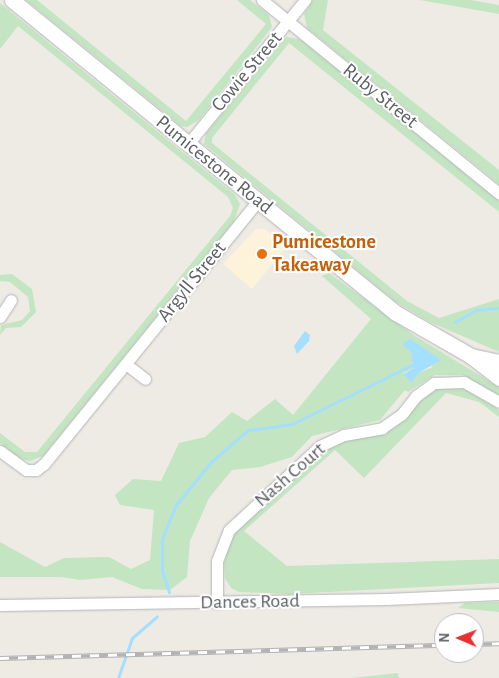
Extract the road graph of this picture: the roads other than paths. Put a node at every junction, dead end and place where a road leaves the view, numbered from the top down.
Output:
1 (12, 0) edge
2 (262, 0) edge
3 (305, 0) edge
4 (288, 21) junction
5 (188, 144) junction
6 (499, 192) edge
7 (258, 201) junction
8 (11, 300) dead end
9 (0, 318) edge
10 (471, 356) junction
11 (499, 362) edge
12 (126, 364) junction
13 (499, 378) edge
14 (145, 380) dead end
15 (499, 402) edge
16 (0, 451) edge
17 (499, 594) edge
18 (217, 603) junction
19 (0, 606) edge

1 - 5 main road, Pumicestone Road
2 - 4 street, Ruby Street
3 - 4 street, Cowie Street
4 - 5 street, Cowie Street
4 - 6 street, Ruby Street
5 - 7 main road, Pumicestone Road
7 - 10 main road, Pumicestone Road
7 - 12 street, Argyll Street
8 - 9 street
10 - 11 main road, Pumicestone Road
10 - 13 main road, Pumicestone Road
12 - 14 street
12 - 16 street, Argyll Street
15 - 18 street, Nash Court
17 - 18 street, Dances Road
18 - 19 street, Dances Road

